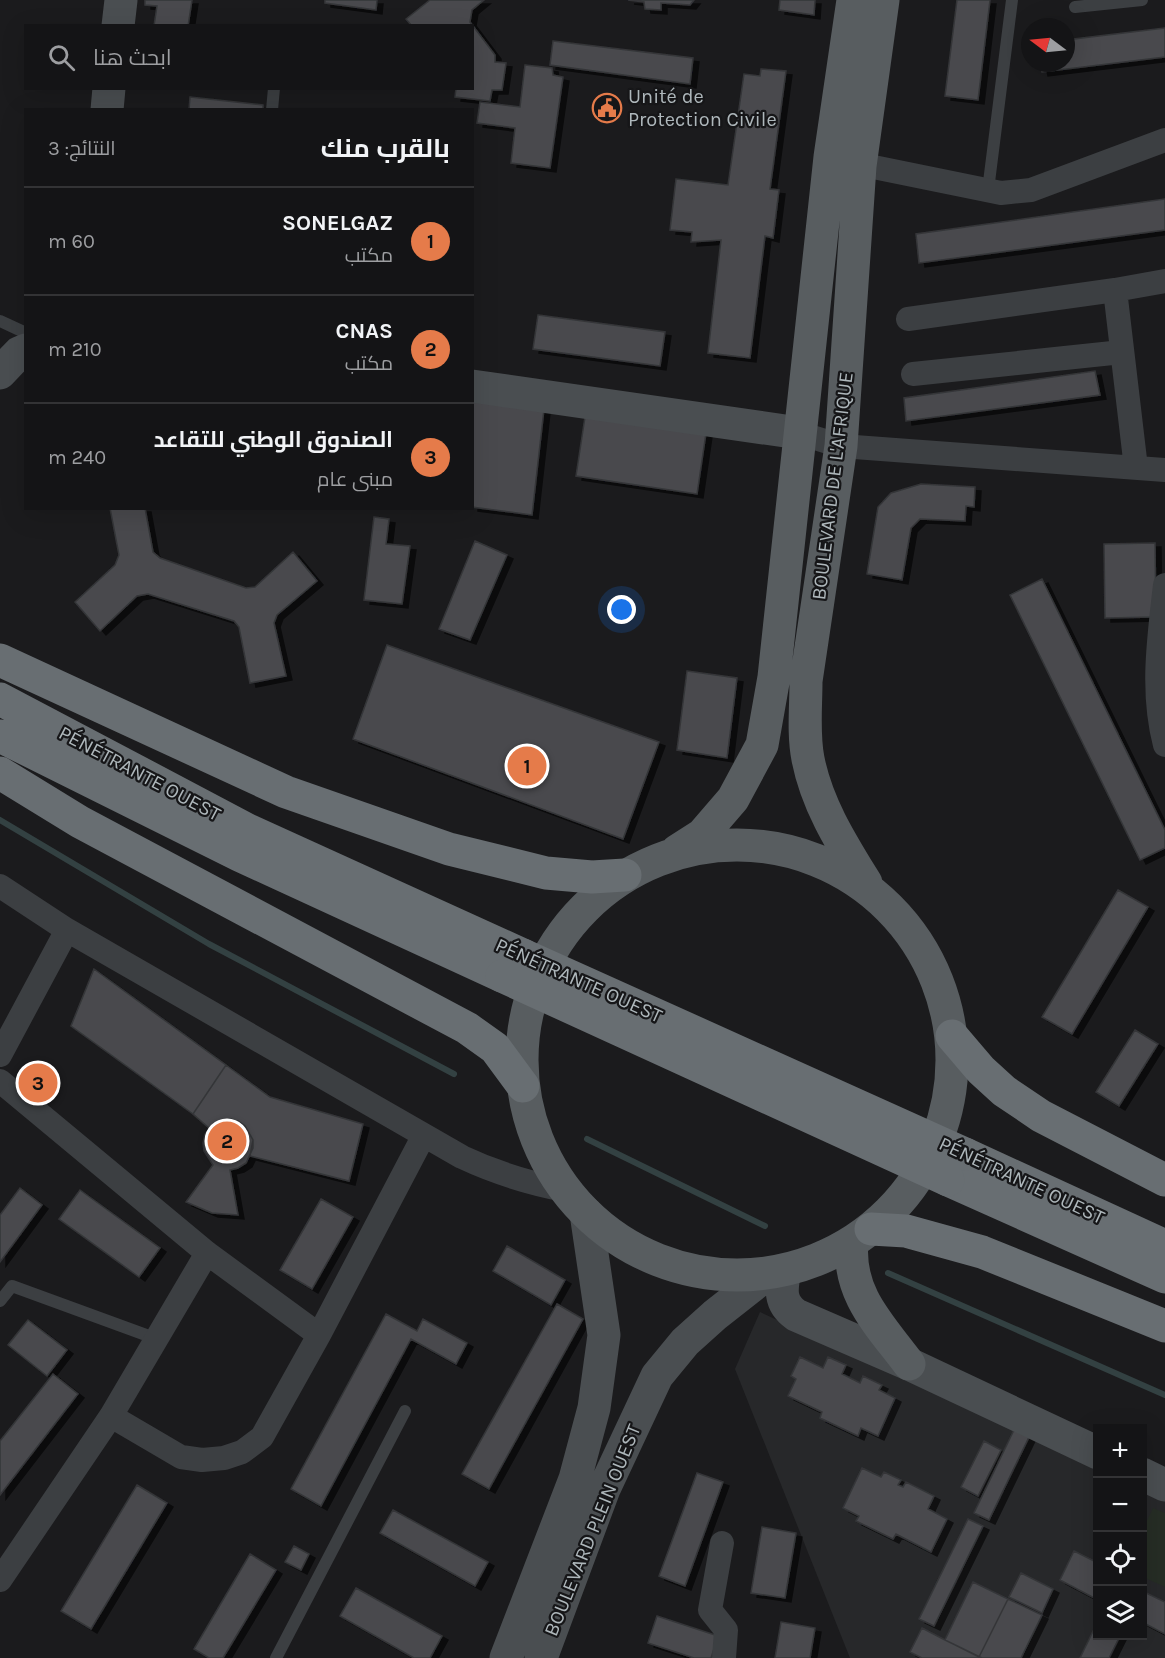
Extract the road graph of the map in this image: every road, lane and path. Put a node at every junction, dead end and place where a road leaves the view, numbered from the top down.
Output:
1 (122, 0) edge
2 (853, 0) edge
3 (883, 0) edge
4 (1012, 0) edge
5 (1142, 0) edge
6 (1075, 7) dead end
7 (118, 24) edge
8 (109, 90) edge
9 (274, 90) edge
10 (106, 108) edge
11 (272, 108) edge
12 (1165, 140) edge
13 (845, 161) junction
14 (988, 190) junction
15 (1165, 281) edge
16 (1115, 290) junction
17 (908, 319) dead end
18 (0, 321) edge
19 (24, 332) edge
20 (24, 351) edge
21 (1122, 352) junction
22 (0, 374) edge
23 (913, 374) dead end
24 (474, 386) edge
25 (799, 433) junction
26 (841, 446) junction
27 (1136, 468) junction
28 (1165, 470) edge
29 (1165, 585) edge
30 (0, 660) edge
31 (0, 699) edge
32 (0, 736) edge
33 (1165, 745) edge
34 (0, 772) edge
35 (676, 852) junction
36 (625, 875) junction
37 (0, 886) edge
38 (869, 888) junction
39 (67, 930) junction
40 (512, 966) junction
41 (952, 1036) junction
42 (0, 1055) edge
43 (0, 1081) edge
44 (523, 1086) junction
45 (424, 1135) junction
46 (956, 1167) junction
47 (1165, 1180) edge
48 (575, 1202) junction
49 (862, 1236) junction
50 (1165, 1246) edge
51 (207, 1253) junction
52 (776, 1272) junction
53 (1165, 1277) edge
54 (0, 1301) edge
55 (1165, 1326) edge
56 (319, 1335) junction
57 (157, 1339) junction
58 (909, 1364) junction
59 (405, 1411) dead end
60 (111, 1416) junction
61 (1093, 1451) edge
62 (1147, 1476) edge
63 (1165, 1485) edge
64 (722, 1542) dead end
65 (0, 1580) edge
66 (276, 1658) edge
67 (506, 1658) edge
68 (540, 1658) edge
69 (724, 1658) edge

1 - 7 main road
2 - 13 main road, BOULEVARD DE L'AFRIQUE
3 - 13 main road, BOULEVARD DE L'AFRIQUE
4 - 14 lane
5 - 6 lane
8 - 10 main road
9 - 11 lane
12 - 14 street
13 - 14 street
13 - 25 main road, BOULEVARD DE L'AFRIQUE
13 - 26 main road, BOULEVARD DE L'AFRIQUE
15 - 16 street
16 - 17 street
16 - 21 street
18 - 19 lane
20 - 22 main road
21 - 23 street
21 - 27 street
24 - 25 main road
25 - 26 street
25 - 35 main road, BOULEVARD DE L'AFRIQUE
26 - 27 street
26 - 38 main road, BOULEVARD DE L'AFRIQUE
27 - 28 street
29 - 33 street
30 - 36 highway
31 - 40 highway, PÉNÉTRANTE OUEST
32 - 40 highway, PÉNÉTRANTE OUEST
34 - 44 highway
35 - 36 main road
35 - 38 main road
36 - 44 main road
37 - 39 street
38 - 41 main road
39 - 42 street
39 - 45 street
40 - 46 highway, PÉNÉTRANTE OUEST, bridge
41 - 47 highway
41 - 49 main road
43 - 51 street
44 - 48 main road
45 - 48 street
45 - 56 street
46 - 50 highway, PÉNÉTRANTE OUEST
46 - 53 highway, PÉNÉTRANTE OUEST
48 - 52 main road
48 - 67 main road, BOULEVARD PLEIN OUEST
49 - 52 main road
49 - 55 highway
49 - 58 main road
51 - 56 street
51 - 57 street
52 - 58 main road
52 - 68 main road, BOULEVARD PLEIN OUEST
54 - 57 lane
56 - 60 street
57 - 60 street
58 - 61 main road
59 - 66 lane
60 - 65 street
62 - 63 main road
64 - 69 street

